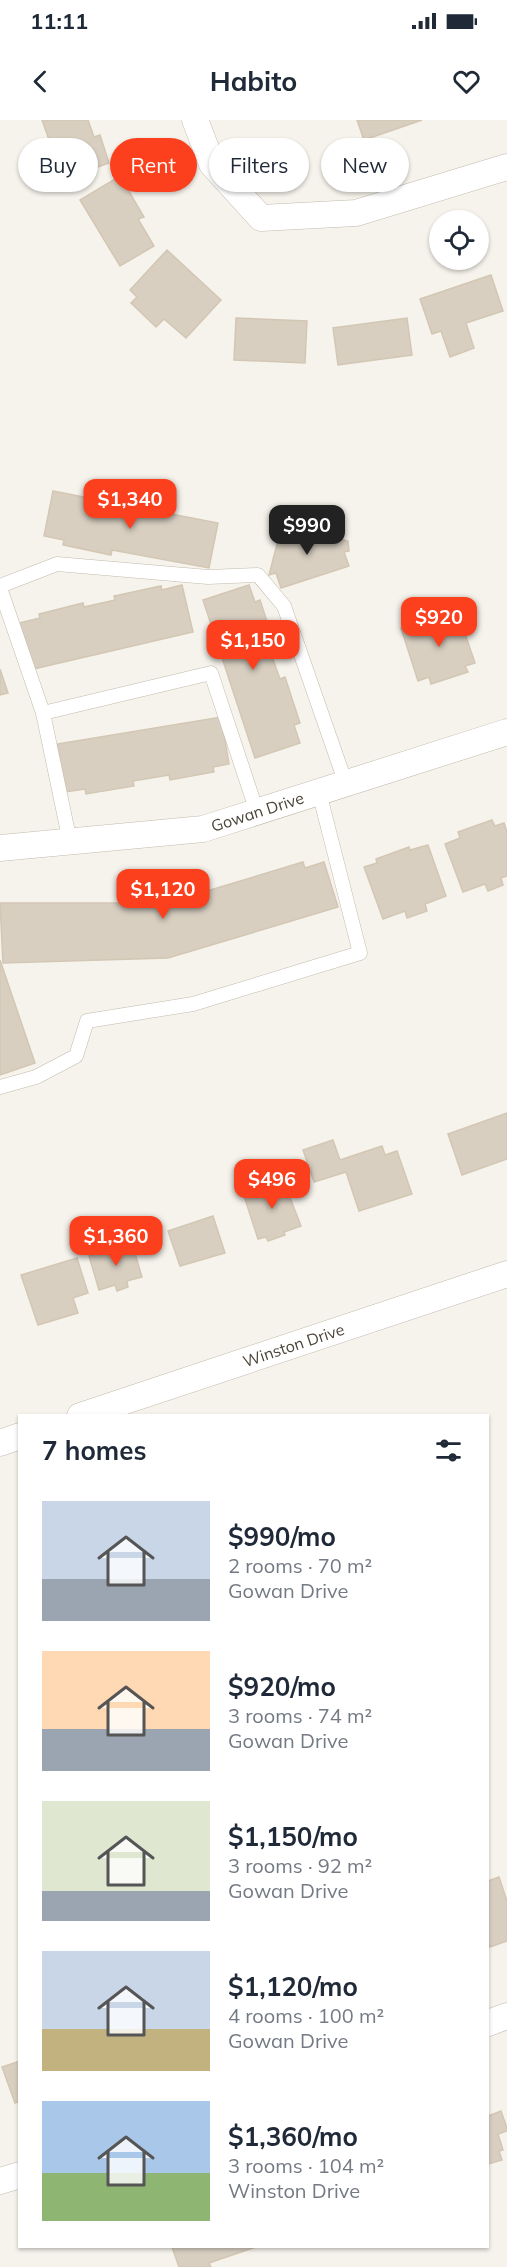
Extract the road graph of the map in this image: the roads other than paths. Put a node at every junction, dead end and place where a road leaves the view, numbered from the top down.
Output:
1 (195, 120) edge
2 (507, 167) edge
3 (0, 587) edge
4 (43, 713) junction
5 (507, 732) edge
6 (346, 784) junction
7 (319, 792) junction
8 (257, 812) junction
9 (70, 842) junction
10 (0, 848) edge
11 (0, 1088) edge
12 (507, 1274) edge
13 (86, 1414) edge
14 (18, 1437) edge
15 (0, 1443) edge
16 (507, 2016) edge
17 (489, 2023) edge
18 (18, 2176) edge
19 (0, 2181) edge

1 - 2 street
3 - 4 lane
3 - 6 lane
4 - 8 lane
4 - 9 lane
5 - 6 street, Gowan Drive
6 - 7 street, Gowan Drive
7 - 8 street, Gowan Drive
7 - 11 lane
8 - 9 street, Gowan Drive
9 - 10 street, Gowan Drive
12 - 13 street, Winston Drive
14 - 15 street
16 - 17 street
18 - 19 street

